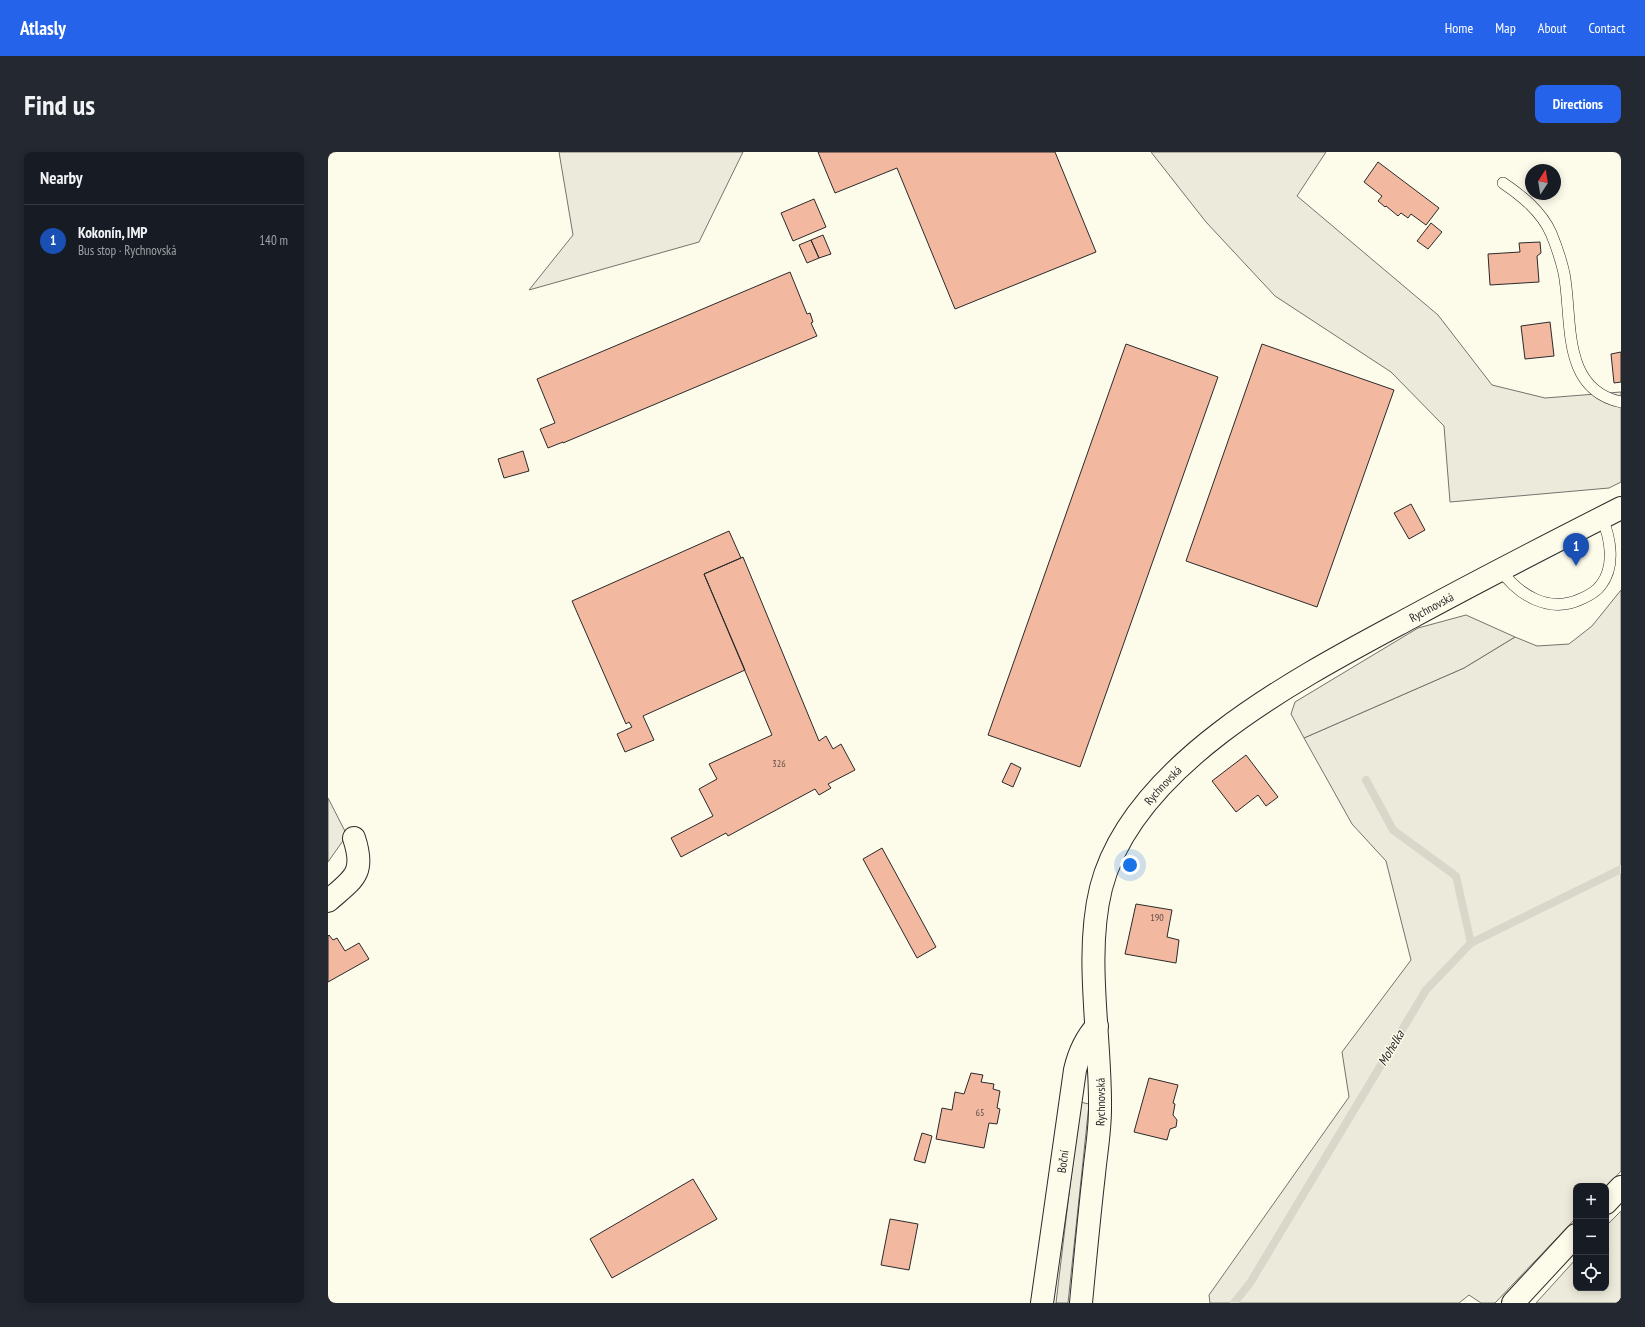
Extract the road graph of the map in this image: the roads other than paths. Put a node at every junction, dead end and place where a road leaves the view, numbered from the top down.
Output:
1 (1503, 182) dead end
2 (1621, 402) edge
3 (1612, 513) edge
4 (1500, 569) junction
5 (354, 838) dead end
6 (328, 901) edge
7 (1097, 1026) junction
8 (1621, 1187) edge
9 (1609, 1200) edge
10 (1573, 1238) edge
11 (1042, 1303) edge
12 (1080, 1303) edge
13 (1513, 1303) edge

1 - 2 lane
3 - 4 street, Rychnovská
3 - 4 lane
4 - 7 street, Rychnovská
5 - 6 street
7 - 11 street, Boční
7 - 12 street, Rychnovská
8 - 9 street
10 - 13 street

